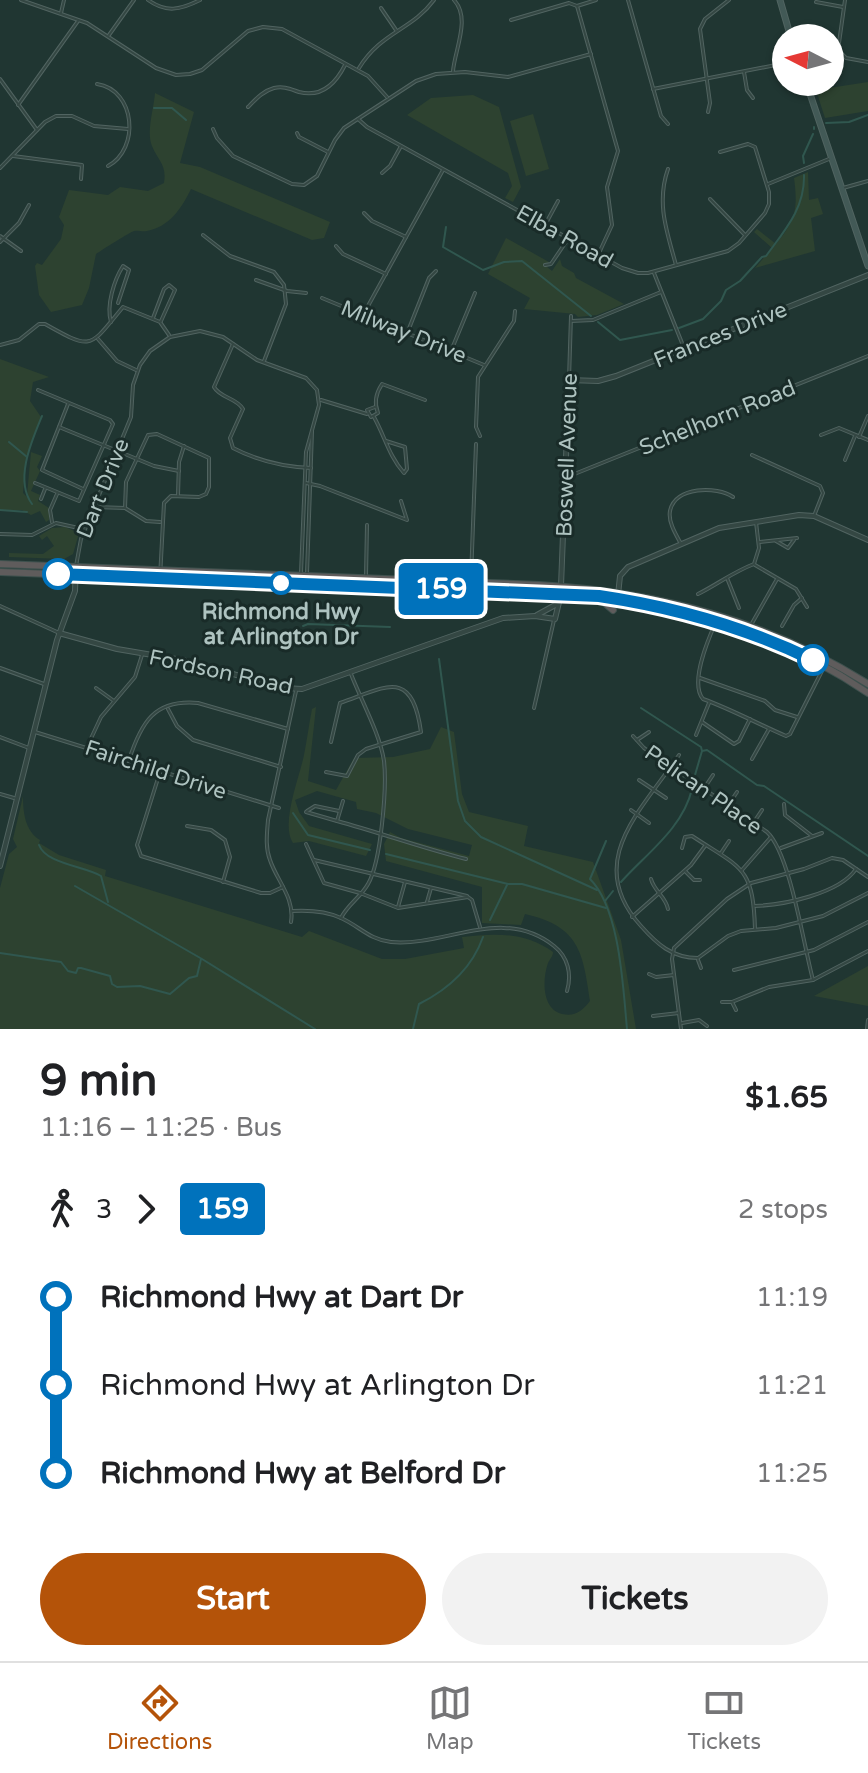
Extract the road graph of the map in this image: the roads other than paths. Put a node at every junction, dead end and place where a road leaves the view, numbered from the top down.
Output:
1 (21, 0) edge
2 (64, 0) edge
3 (134, 0) edge
4 (148, 0) edge
5 (200, 0) edge
6 (434, 0) edge
7 (454, 0) edge
8 (596, 0) edge
9 (628, 0) edge
10 (729, 0) edge
11 (780, 0) edge
12 (845, 0) edge
13 (816, 2) dead end
14 (577, 6) junction
15 (381, 8) dead end
16 (844, 8) junction
17 (61, 13) junction
18 (79, 20) junction
19 (511, 20) dead end
20 (787, 24) edge
21 (397, 31) junction
22 (108, 36) junction
23 (591, 54) junction
24 (868, 62) edge
25 (345, 63) junction
26 (772, 66) edge
27 (358, 70) junction
28 (744, 71) junction
29 (453, 73) junction
30 (706, 78) junction
31 (0, 79) edge
32 (97, 84) dead end
33 (653, 89) junction
34 (811, 96) edge
35 (388, 98) junction
36 (753, 98) dead end
37 (18, 105) junction
38 (248, 107) dead end
39 (708, 112) dead end
40 (358, 119) junction
41 (668, 124) dead end
42 (128, 129) junction
43 (213, 129) dead end
44 (37, 130) junction
45 (297, 133) dead end
46 (401, 145) junction
47 (328, 152) junction
48 (720, 152) dead end
49 (12, 155) junction
50 (832, 158) junction
51 (108, 166) dead end
52 (0, 168) edge
53 (444, 169) junction
54 (668, 169) dead end
55 (382, 173) dead end
56 (81, 179) dead end
57 (868, 181) edge
58 (767, 184) junction
59 (842, 188) junction
60 (710, 199) dead end
61 (558, 201) dead end
62 (29, 205) dead end
63 (364, 213) dead end
64 (545, 225) junction
65 (203, 235) dead end
66 (745, 235) junction
67 (406, 237) junction
68 (2, 238) edge
69 (569, 238) junction
70 (0, 242) edge
71 (336, 246) dead end
72 (21, 251) dead end
73 (598, 255) junction
74 (867, 262) edge
75 (545, 265) dead end
76 (676, 265) junction
77 (436, 271) dead end
78 (654, 272) junction
79 (386, 274) junction
80 (868, 275) edge
81 (256, 280) dead end
82 (287, 291) junction
83 (661, 292) junction
84 (306, 293) dead end
85 (475, 293) dead end
86 (322, 298) dead end
87 (109, 301) junction
88 (118, 303) junction
89 (123, 307) junction
90 (515, 311) dead end
91 (363, 315) junction
92 (571, 316) dead end
93 (152, 319) junction
94 (571, 321) junction
95 (111, 322) junction
96 (160, 322) junction
97 (407, 333) junction
98 (170, 337) junction
99 (97, 338) junction
100 (234, 343) junction
101 (0, 345) edge
102 (684, 348) junction
103 (451, 351) junction
104 (868, 356) edge
105 (263, 363) junction
106 (484, 365) junction
107 (137, 371) junction
108 (569, 380) junction
109 (38, 390) dead end
110 (320, 400) junction
111 (425, 400) dead end
112 (68, 403) junction
113 (375, 407) junction
114 (367, 414) junction
115 (868, 416) edge
116 (374, 417) junction
117 (312, 426) junction
118 (59, 427) junction
119 (821, 435) dead end
120 (480, 436) dead end
121 (857, 436) junction
122 (868, 440) edge
123 (386, 441) junction
124 (476, 444) dead end
125 (104, 445) junction
126 (184, 446) junction
127 (117, 451) junction
128 (752, 455) dead end
129 (136, 459) junction
130 (845, 460) dead end
131 (305, 468) junction
132 (311, 468) junction
133 (179, 471) junction
134 (565, 478) junction
135 (35, 483) dead end
136 (305, 483) junction
137 (311, 483) junction
138 (46, 487) junction
139 (85, 490) junction
140 (57, 492) junction
141 (178, 496) junction
142 (733, 497) dead end
143 (41, 499) dead end
144 (401, 501) dead end
145 (94, 507) junction
146 (125, 508) junction
147 (814, 516) junction
148 (163, 522) junction
149 (756, 522) junction
150 (52, 524) junction
151 (367, 525) dead end
152 (84, 530) junction
153 (0, 534) edge
154 (775, 540) junction
155 (868, 540) edge
156 (759, 542) junction
157 (681, 544) junction
158 (0, 564) edge
159 (754, 564) junction
160 (76, 571) junction
161 (0, 572) edge
162 (160, 575) junction
163 (726, 577) junction
164 (777, 578) junction
165 (305, 579) junction
166 (366, 582) junction
167 (470, 586) junction
168 (561, 590) junction
169 (698, 594) dead end
170 (618, 595) junction
171 (592, 596) junction
172 (802, 598) junction
173 (559, 603) junction
174 (0, 606) edge
175 (807, 607) dead end
176 (739, 608) dead end
177 (613, 610) dead end
178 (535, 616) junction
179 (555, 619) junction
180 (717, 621) junction
181 (751, 625) junction
182 (782, 626) dead end
183 (59, 633) junction
184 (142, 654) junction
185 (826, 663) junction
186 (0, 668) edge
187 (350, 673) junction
188 (699, 677) junction
189 (45, 684) junction
190 (868, 684) edge
191 (96, 688) dead end
192 (297, 690) junction
193 (868, 693) edge
194 (360, 696) junction
195 (115, 701) junction
196 (709, 701) junction
197 (168, 707) junction
198 (534, 708) dead end
199 (751, 718) junction
200 (798, 718) junction
201 (702, 722) junction
202 (289, 729) junction
203 (769, 729) junction
204 (34, 732) junction
205 (649, 732) dead end
206 (696, 735) dead end
207 (633, 736) dead end
208 (0, 737) edge
209 (637, 741) junction
210 (331, 742) dead end
211 (379, 743) junction
212 (30, 748) junction
213 (87, 748) junction
214 (679, 755) dead end
215 (752, 759) dead end
216 (129, 761) junction
217 (281, 767) junction
218 (671, 767) junction
219 (161, 771) junction
220 (326, 772) dead end
221 (713, 775) dead end
222 (639, 780) dead end
223 (704, 789) junction
224 (655, 791) junction
225 (737, 792) dead end
226 (0, 794) edge
227 (666, 798) dead end
228 (17, 799) junction
229 (343, 801) dead end
230 (784, 804) dead end
231 (271, 806) junction
232 (728, 806) junction
233 (279, 808) dead end
234 (631, 810) dead end
235 (762, 810) dead end
236 (340, 812) junction
237 (638, 815) junction
238 (337, 821) junction
239 (753, 822) junction
240 (649, 823) dead end
241 (187, 826) dead end
242 (380, 832) junction
243 (822, 833) dead end
244 (772, 836) junction
245 (812, 836) junction
246 (729, 841) dead end
247 (622, 842) junction
248 (306, 844) dead end
249 (629, 845) dead end
250 (706, 845) junction
251 (682, 848) dead end
252 (780, 848) junction
253 (2, 849) edge
254 (720, 855) junction
255 (466, 859) dead end
256 (312, 860) junction
257 (0, 866) edge
258 (856, 869) junction
259 (684, 870) junction
260 (742, 870) junction
261 (372, 872) junction
262 (787, 874) junction
263 (868, 877) edge
264 (651, 879) dead end
265 (700, 880) dead end
266 (405, 881) junction
267 (223, 882) junction
268 (751, 883) junction
269 (283, 887) junction
270 (431, 887) junction
271 (360, 893) junction
272 (659, 893) junction
273 (868, 893) edge
274 (468, 897) junction
275 (793, 901) junction
276 (426, 904) junction
277 (754, 906) junction
278 (398, 908) junction
279 (668, 909) dead end
280 (292, 911) junction
281 (632, 917) junction
282 (341, 918) junction
283 (291, 922) dead end
284 (868, 922) edge
285 (799, 923) junction
286 (480, 928) junction
287 (755, 929) junction
288 (868, 951) edge
289 (672, 953) junction
290 (806, 953) junction
291 (698, 958) junction
292 (701, 968) dead end
293 (734, 970) dead end
294 (649, 974) dead end
295 (674, 975) junction
296 (813, 980) junction
297 (759, 990) junction
298 (567, 991) dead end
299 (684, 993) dead end
300 (676, 994) junction
301 (761, 997) dead end
302 (722, 1002) dead end
303 (732, 1002) junction
304 (736, 1010) dead end
305 (679, 1013) junction
306 (653, 1016) dead end
307 (868, 1020) edge
308 (680, 1023) junction
309 (707, 1026) dead end
310 (681, 1029) edge
311 (867, 1029) edge

1 - 17 street
2 - 17 street
3 - 22 street
4 - 5 street
6 - 21 street
7 - 29 street
8 - 14 street
9 - 33 street
10 - 30 street
11 - 20 main road
12 - 16 street
13 - 16 street
14 - 19 street
14 - 23 street
15 - 21 street
16 - 24 street
17 - 18 street
18 - 22 street
18 - 37 street
21 - 27 street
22 - 25 street
23 - 29 street
23 - 73 street
25 - 27 street
25 - 38 street
26 - 28 street
27 - 35 street
28 - 30 street
28 - 36 street
29 - 35 street
30 - 33 street
30 - 39 street
31 - 37 street
32 - 42 street
33 - 41 street
34 - 50 main road
35 - 40 street
37 - 44 street
40 - 46 street, Elba Road
40 - 47 street
42 - 44 street
42 - 51 street
43 - 47 street
44 - 49 street
45 - 47 street
46 - 53 street, Elba Road
46 - 55 street
48 - 58 street
49 - 52 street
49 - 56 street
50 - 58 street
50 - 59 main road
53 - 64 street, Elba Road
53 - 67 street
54 - 76 street
57 - 59 street
58 - 66 street, Elba Road
59 - 74 main road
60 - 66 street
61 - 64 street
62 - 68 street
63 - 67 street
64 - 69 street, Elba Road
65 - 82 street
66 - 76 street, Elba Road
67 - 79 street
68 - 70 street
68 - 72 street
69 - 73 street, Elba Road
69 - 75 street
71 - 79 street
73 - 78 street, Elba Road
76 - 78 street, Elba Road
77 - 97 street
78 - 83 street
79 - 91 street
80 - 102 street, Frances Drive
81 - 82 street
82 - 84 street
82 - 105 street
83 - 94 street
83 - 102 street
85 - 103 street
86 - 91 street, Milway Drive
87 - 88 street
87 - 88 street
87 - 95 street
88 - 89 street
89 - 93 street
89 - 95 street
90 - 106 street
91 - 97 street, Milway Drive
92 - 94 street, Boswell Avenue
93 - 96 street
93 - 96 street
94 - 108 street, Boswell Avenue
95 - 99 street
96 - 98 street
97 - 103 street, Milway Drive
98 - 100 street
98 - 107 street
99 - 101 street
99 - 107 street
100 - 105 street
100 - 131 street
102 - 108 street, Frances Drive
103 - 106 street, Milway Drive
104 - 134 street, Schelhorn Road
105 - 110 street
106 - 120 street
107 - 127 street, Dart Drive
108 - 134 street, Boswell Avenue
109 - 112 street
110 - 114 street
110 - 117 street
111 - 113 street
112 - 118 street
112 - 125 street
113 - 114 street
113 - 116 street
114 - 116 street
115 - 121 street
116 - 123 street
117 - 131 street
117 - 132 street
118 - 125 street
118 - 139 street
119 - 121 street
121 - 122 street
121 - 130 street
123 - 123 street
124 - 167 street
125 - 127 street
125 - 139 street
126 - 129 street
126 - 133 street
126 - 141 street
127 - 129 street
127 - 145 street, Dart Drive
128 - 147 street
129 - 133 street
129 - 146 street
131 - 132 street
131 - 136 street
132 - 137 street
133 - 141 street
134 - 168 street, Boswell Avenue
135 - 138 street
136 - 137 street
136 - 165 street
137 - 144 street
137 - 165 street
138 - 140 street
138 - 143 street
139 - 140 street
140 - 150 street
141 - 148 street
142 - 157 street
145 - 146 street
145 - 152 street, Dart Drive
146 - 148 street
147 - 149 street
147 - 155 street
148 - 162 street
149 - 156 street
149 - 157 street
150 - 152 street
150 - 153 street
151 - 166 street
152 - 160 street, Dart Drive
154 - 154 street
154 - 156 street
156 - 159 street
157 - 170 street
158 - 160 highway
159 - 163 street
159 - 164 street
160 - 161 highway
160 - 162 highway
160 - 183 street
162 - 165 highway
163 - 169 street
163 - 176 street
164 - 172 street
164 - 181 street
165 - 166 highway
166 - 167 highway
167 - 168 highway
168 - 170 highway
168 - 171 highway
168 - 173 street
170 - 171 highway
170 - 180 highway
170 - 181 highway
171 - 177 highway
172 - 175 street
172 - 182 street
173 - 178 street
173 - 179 street
174 - 183 street, Fordson Road
178 - 179 street, Fordson Road
178 - 187 street, Fordson Road
179 - 198 street
180 - 185 highway
180 - 188 street
181 - 185 highway
183 - 184 street, Fordson Road
183 - 189 street
184 - 192 street, Fordson Road
184 - 195 street
185 - 190 highway
185 - 193 highway
185 - 200 street
186 - 189 street
187 - 192 street, Fordson Road
187 - 194 street
188 - 196 street
188 - 200 street
189 - 204 street
191 - 195 street
192 - 202 street
194 - 210 street
194 - 211 street
194 - 211 street
195 - 213 street
196 - 199 street
196 - 201 street
197 - 202 street
197 - 216 street
197 - 217 street
199 - 201 street
199 - 203 street
200 - 203 street
201 - 206 street
202 - 217 street
203 - 215 street
204 - 212 street
204 - 213 street, Fairchild Drive
205 - 209 street
207 - 209 street, Pelican Place
208 - 212 street
209 - 218 street, Pelican Place
211 - 220 street
211 - 242 street
212 - 228 street
213 - 216 street, Fairchild Drive
214 - 218 street
216 - 219 street, Fairchild Drive
217 - 231 street
218 - 223 street, Pelican Place
218 - 224 street
219 - 231 street, Fairchild Drive
219 - 267 street
221 - 223 street
222 - 224 street
223 - 232 street, Pelican Place
224 - 227 street
224 - 237 street
225 - 232 street
226 - 228 street
228 - 253 street
229 - 236 street
230 - 245 street
231 - 233 street, Fairchild Drive
231 - 269 street
232 - 239 street, Pelican Place
234 - 237 street
235 - 239 street
236 - 238 street
236 - 238 street
237 - 240 street
237 - 247 street
238 - 242 street
239 - 244 street, Pelican Place
241 - 267 street
242 - 255 street
242 - 261 street
243 - 245 street
244 - 252 street, Pelican Place
244 - 260 street
245 - 252 street
246 - 254 street
247 - 249 street
247 - 281 street
248 - 256 street
250 - 251 street
250 - 254 street
250 - 259 street
252 - 262 street, Pelican Place
253 - 257 street
254 - 260 street
256 - 261 street
256 - 271 street
258 - 262 street
258 - 263 street
258 - 275 street
259 - 265 street
259 - 272 street
260 - 268 street
261 - 266 street
261 - 271 street
262 - 268 street
262 - 275 street, Pelican Place
264 - 272 street
266 - 270 street
266 - 278 street
267 - 269 street
268 - 277 street
268 - 289 street
269 - 280 street
270 - 274 street
270 - 276 street
271 - 278 street
271 - 282 street
272 - 279 street
272 - 281 street
273 - 285 street
274 - 276 street
274 - 286 street
275 - 277 street
275 - 285 street, Pelican Place
276 - 278 street
277 - 287 street
280 - 282 street
280 - 283 street
281 - 289 street
282 - 286 street
284 - 290 street
285 - 287 street
285 - 290 street, Pelican Place
286 - 298 street
287 - 291 street
288 - 296 street
289 - 291 street
289 - 295 street
290 - 293 street
290 - 296 street, Pelican Place
291 - 292 street
294 - 295 street
295 - 300 street
296 - 297 street
297 - 301 street
297 - 303 street
299 - 300 street
300 - 305 street
302 - 303 street
303 - 304 street
305 - 306 street
305 - 308 street
307 - 311 street
308 - 309 street
308 - 310 street

